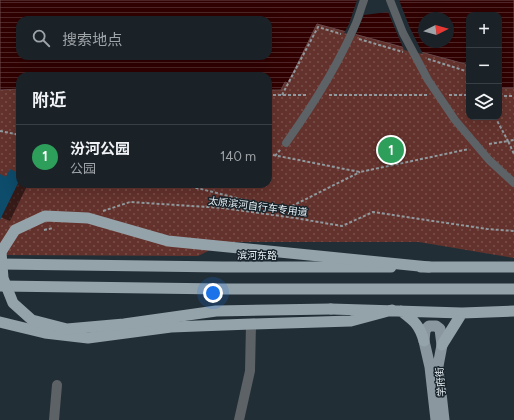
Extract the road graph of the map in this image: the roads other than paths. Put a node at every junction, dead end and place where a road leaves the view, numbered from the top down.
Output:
1 (364, 0) edge
2 (390, 0) edge
3 (286, 143) dead end
4 (514, 183) edge
5 (0, 264) edge
6 (429, 267) junction
7 (514, 267) edge
8 (0, 286) edge
9 (514, 290) edge
10 (397, 311) junction
11 (514, 311) edge
12 (462, 312) junction
13 (0, 322) edge
14 (250, 324) junction
15 (424, 341) junction
16 (442, 345) junction
17 (57, 385) dead end
18 (54, 420) edge
19 (239, 420) edge
20 (436, 420) edge
21 (444, 420) edge

1 - 3 street, bridge
2 - 4 street, bridge
5 - 6 highway, 滨河东路
6 - 7 highway, 滨河东路
6 - 10 highway, bridge
8 - 9 highway
10 - 12 highway
10 - 14 highway
10 - 15 highway
11 - 12 highway
12 - 16 highway
13 - 14 highway
14 - 19 street
15 - 16 main road
15 - 20 main road
16 - 21 main road, 学府街
17 - 18 street

